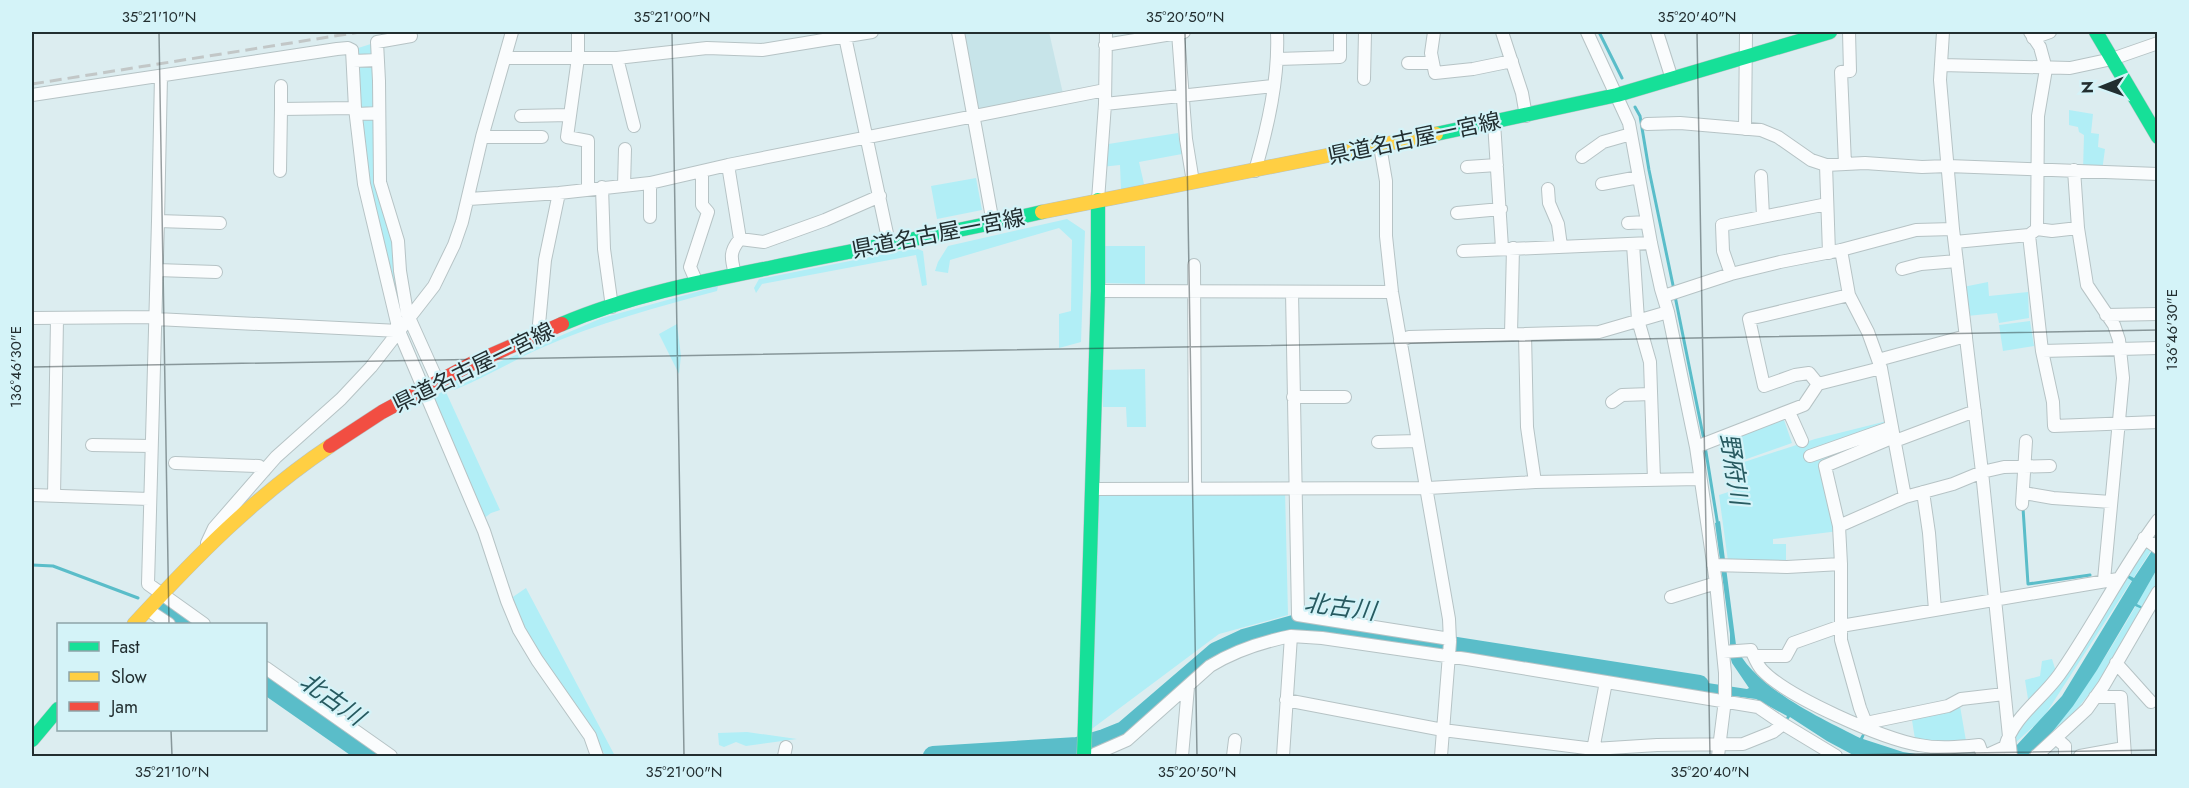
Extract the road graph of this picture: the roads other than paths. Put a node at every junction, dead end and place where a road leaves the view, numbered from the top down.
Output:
1 (512, 32) edge
2 (578, 32) edge
3 (872, 32) edge
4 (958, 32) edge
5 (1106, 32) edge
6 (1181, 32) edge
7 (1277, 32) edge
8 (1340, 32) edge
9 (1365, 32) edge
10 (1434, 32) edge
11 (1502, 32) edge
12 (1587, 32) edge
13 (1657, 32) edge
14 (1746, 32) edge
15 (1830, 32) edge
16 (1849, 32) edge
17 (1943, 32) edge
18 (2050, 32) edge
19 (2096, 32) edge
20 (844, 34) edge
21 (2031, 35) edge
22 (411, 36) dead end
23 (2157, 43) edge
24 (1106, 45) junction
25 (505, 58) junction
26 (578, 58) junction
27 (617, 58) junction
28 (1745, 58) junction
29 (1278, 59) junction
30 (2112, 59) junction
31 (378, 60) junction
32 (353, 61) junction
33 (1512, 61) junction
34 (1408, 63) dead end
35 (1433, 63) junction
36 (1941, 65) junction
37 (2046, 69) junction
38 (161, 76) junction
39 (1364, 79) dead end
40 (1672, 79) junction
41 (281, 86) dead end
42 (1273, 86) junction
43 (1105, 90) junction
44 (32, 95) edge
45 (1617, 95) junction
46 (1183, 96) junction
47 (1105, 104) junction
48 (281, 109) junction
49 (355, 111) junction
50 (380, 113) junction
51 (570, 115) junction
52 (521, 116) dead end
53 (973, 116) junction
54 (1526, 116) junction
55 (1494, 122) junction
56 (1647, 124) dead end
57 (634, 126) dead end
58 (1746, 129) junction
59 (1631, 134) junction
60 (482, 137) junction
61 (542, 137) dead end
62 (2157, 137) edge
63 (866, 138) junction
64 (1380, 146) junction
65 (625, 149) dead end
66 (1582, 157) dead end
67 (1845, 164) junction
68 (728, 165) junction
69 (1497, 165) junction
70 (1826, 165) junction
71 (1948, 166) junction
72 (1467, 167) dead end
73 (2037, 168) junction
74 (2074, 170) junction
75 (280, 171) dead end
76 (1255, 171) junction
77 (702, 172) junction
78 (2157, 174) edge
79 (1761, 176) dead end
80 (1638, 177) junction
81 (380, 182) junction
82 (1193, 182) junction
83 (650, 183) junction
84 (364, 184) junction
85 (1602, 184) dead end
86 (624, 186) junction
87 (602, 187) junction
88 (588, 189) junction
89 (1548, 189) dead end
90 (559, 193) junction
91 (880, 196) junction
92 (469, 199) junction
93 (1098, 200) junction
94 (1827, 204) junction
95 (1501, 209) junction
96 (1457, 213) dead end
97 (1763, 216) junction
98 (650, 217) dead end
99 (158, 221) junction
100 (1647, 222) junction
101 (220, 223) dead end
102 (993, 223) junction
103 (1628, 223) dead end
104 (2078, 228) junction
105 (1953, 229) junction
106 (2033, 232) junction
107 (740, 239) junction
108 (1955, 242) junction
109 (890, 243) junction
110 (1651, 243) junction
111 (1633, 244) junction
112 (1561, 246) junction
113 (1508, 248) junction
114 (1463, 251) dead end
115 (1835, 251) junction
116 (1957, 261) junction
117 (1194, 265) dead end
118 (1902, 269) dead end
119 (157, 270) junction
120 (216, 272) dead end
121 (735, 274) junction
122 (1731, 274) junction
123 (697, 283) junction
124 (1098, 291) junction
125 (1194, 291) junction
126 (1292, 292) junction
127 (1392, 292) junction
128 (1670, 294) junction
129 (1849, 295) junction
130 (612, 307) junction
131 (1668, 312) junction
132 (2157, 314) edge
133 (2106, 315) junction
134 (32, 318) edge
135 (156, 318) junction
136 (57, 319) junction
137 (410, 319) junction
138 (1638, 320) junction
139 (399, 331) junction
140 (1512, 334) junction
141 (1525, 334) junction
142 (538, 335) junction
143 (1966, 336) junction
144 (1400, 341) junction
145 (2120, 348) junction
146 (2157, 348) edge
147 (2042, 351) junction
148 (1879, 364) junction
149 (438, 382) junction
150 (1818, 384) junction
151 (424, 389) junction
152 (1651, 394) junction
153 (1293, 397) junction
154 (1345, 397) dead end
155 (1612, 402) dead end
156 (1789, 411) junction
157 (1975, 411) junction
158 (2157, 422) edge
159 (2118, 424) junction
160 (1894, 435) junction
161 (1418, 441) junction
162 (1802, 441) dead end
163 (2026, 441) dead end
164 (1378, 442) dead end
165 (93, 445) dead end
166 (1702, 445) junction
167 (151, 446) junction
168 (1810, 456) dead end
169 (175, 463) dead end
170 (2025, 466) junction
171 (2050, 466) dead end
172 (264, 471) junction
173 (1982, 472) junction
174 (1700, 479) junction
175 (1654, 480) junction
176 (1535, 482) junction
177 (1428, 488) junction
178 (1093, 489) junction
179 (1195, 489) junction
180 (1294, 490) junction
181 (1923, 492) junction
182 (32, 495) edge
183 (54, 496) junction
184 (1905, 497) junction
185 (149, 500) junction
186 (2111, 502) junction
187 (2157, 520) edge
188 (1839, 526) junction
189 (2145, 539) junction
190 (2157, 548) edge
191 (204, 549) junction
192 (1841, 564) junction
193 (1719, 565) junction
194 (2118, 579) junction
195 (2104, 580) junction
196 (1716, 583) junction
197 (2157, 591) edge
198 (161, 594) junction
199 (1671, 597) dead end
200 (1994, 601) junction
201 (148, 610) junction
202 (1935, 610) junction
203 (135, 623) edge
204 (168, 623) edge
205 (203, 623) edge
206 (1841, 626) junction
207 (1291, 640) junction
208 (1450, 648) junction
209 (1726, 652) junction
210 (1749, 653) junction
211 (2116, 663) junction
212 (267, 670) edge
213 (1211, 676) dead end
214 (1606, 682) junction
215 (1188, 687) junction
216 (2004, 694) junction
217 (1725, 695) junction
218 (2095, 698) junction
219 (1286, 700) junction
220 (2151, 702) dead end
221 (57, 710) edge
222 (1783, 724) junction
223 (1865, 726) junction
224 (1443, 730) junction
225 (2008, 735) junction
226 (2057, 739) junction
227 (32, 740) edge
228 (1235, 740) dead end
229 (1657, 751) edge
230 (1719, 751) edge
231 (2011, 752) edge
232 (2125, 752) edge
233 (1593, 753) edge
234 (1089, 755) edge
235 (391, 756) edge
236 (597, 756) edge
237 (1182, 756) edge
238 (1233, 756) edge
239 (1283, 756) edge
240 (1441, 756) edge
241 (1836, 756) edge
242 (1984, 756) edge
243 (2036, 756) edge
244 (2065, 756) edge
245 (2080, 756) edge

1 - 25 street
2 - 26 street
3 - 20 street
4 - 53 street
5 - 24 street
6 - 24 street
6 - 46 street
7 - 29 street
8 - 29 street
9 - 39 street
10 - 35 street
11 - 33 street
12 - 45 street
13 - 40 street
14 - 28 street
15 - 28 main road, 県道名古屋一宮線
16 - 67 street
17 - 36 street
18 - 21 street
19 - 30 main road
20 - 27 street
20 - 63 street
21 - 37 street
22 - 31 street
23 - 30 street
24 - 43 street
25 - 26 street
25 - 60 street
26 - 27 street
26 - 51 street
27 - 57 street
28 - 40 main road, 県道名古屋一宮線
28 - 58 street
29 - 42 street
30 - 37 street
30 - 62 main road
31 - 32 street
31 - 50 street
32 - 38 street
32 - 49 street
33 - 35 street
33 - 54 street
34 - 35 street
36 - 37 street
36 - 71 street
37 - 73 street
38 - 44 street
38 - 99 street
40 - 45 main road, 県道名古屋一宮線
41 - 48 street
42 - 46 street
42 - 76 street
43 - 47 street
43 - 53 street
45 - 54 main road, 県道名古屋一宮線
45 - 59 street
46 - 47 street
46 - 82 street
47 - 93 street
48 - 49 street
48 - 75 street
49 - 50 street
49 - 84 street
50 - 81 street
51 - 52 street
51 - 88 street
53 - 63 street
53 - 102 street
54 - 55 main road, 県道名古屋一宮線
55 - 64 main road, 県道名古屋一宮線
55 - 69 street
56 - 58 street
58 - 70 street
59 - 66 street
59 - 80 street
60 - 61 street
60 - 92 street
63 - 68 street
63 - 91 street
64 - 76 main road, 県道名古屋一宮線
64 - 127 street
65 - 86 street
67 - 70 street
67 - 71 street
68 - 77 street
68 - 107 street
69 - 72 street
69 - 95 street
70 - 94 street
71 - 73 street
71 - 105 street
73 - 74 street
73 - 106 street
74 - 78 street
74 - 104 street
76 - 82 main road, 県道名古屋一宮線
77 - 83 street
77 - 123 street
79 - 97 street
80 - 85 street
80 - 100 street
81 - 84 street
81 - 137 street
82 - 93 main road, 県道名古屋一宮線
83 - 86 street
83 - 98 street
84 - 139 street
86 - 87 street
87 - 88 street
87 - 130 street
88 - 90 street
89 - 112 street
90 - 92 street
90 - 142 street
91 - 107 street
91 - 109 street
92 - 137 street
93 - 102 main road, 県道名古屋一宮線
93 - 124 main road
94 - 97 street
94 - 115 street
95 - 96 street
95 - 113 street
97 - 122 street
99 - 101 street
99 - 119 street
100 - 103 street
100 - 110 street
102 - 109 main road, 県道名古屋一宮線
104 - 106 street
104 - 133 street
105 - 108 street
105 - 115 street
106 - 108 street
106 - 147 street
107 - 121 street
108 - 116 street
109 - 121 main road, 県道名古屋一宮線
110 - 111 street
110 - 128 street
111 - 112 street
111 - 138 street
112 - 113 street
113 - 114 street
113 - 140 street
115 - 122 street
115 - 129 street
116 - 118 street
116 - 143 street
117 - 125 street
119 - 120 street
119 - 135 street
121 - 123 main road, 県道名古屋一宮線
122 - 128 street
123 - 130 main road, 県道名古屋一宮線
124 - 125 street
124 - 178 main road
125 - 126 street
125 - 179 street
126 - 127 street
126 - 153 street
127 - 144 street
128 - 131 street
129 - 148 street
129 - 150 street
130 - 142 main road, 県道名古屋一宮線
131 - 138 street
131 - 166 street
132 - 133 street
133 - 145 street
134 - 136 street
135 - 136 street
135 - 139 street
135 - 167 street
136 - 183 street
137 - 139 street
137 - 149 street
138 - 141 street
138 - 152 street
139 - 151 street
139 - 172 street
140 - 141 street
140 - 144 street
141 - 176 street
142 - 149 main road, 県道名古屋一宮線
143 - 148 street
143 - 157 street
144 - 161 street
145 - 146 street
145 - 147 street
145 - 159 street
147 - 159 street
148 - 150 street
148 - 160 street
149 - 151 main road, 県道名古屋一宮線
150 - 156 street
151 - 191 main road, 県道名古屋一宮線
151 - 236 street
152 - 155 street
152 - 175 street
153 - 154 street
153 - 180 street
156 - 162 street
156 - 166 street
157 - 160 street
157 - 173 street
158 - 159 street
159 - 186 street
160 - 168 street
160 - 184 street
160 - 188 street
161 - 164 street
161 - 177 street
163 - 170 street
165 - 167 street
166 - 174 street
167 - 185 street
169 - 172 street
170 - 171 street
170 - 173 street
170 - 186 street
172 - 191 street
173 - 181 street
173 - 200 street
174 - 175 street
174 - 193 street
175 - 176 street
176 - 177 street
177 - 180 street
177 - 208 street
178 - 179 street
178 - 234 main road
179 - 180 street
180 - 208 street
181 - 184 street
181 - 202 street
182 - 183 street
183 - 185 street
184 - 188 street
185 - 198 street
186 - 195 street
187 - 189 street
188 - 192 street
189 - 190 street
189 - 194 street
191 - 198 main road, 県道名古屋一宮線
192 - 193 street
192 - 206 street
193 - 196 street
194 - 195 street
194 - 225 street
195 - 200 street
196 - 199 street
196 - 209 street
197 - 211 street
198 - 201 main road, 県道名古屋一宮線
198 - 205 street
200 - 202 street
200 - 216 street
201 - 203 main road, 県道名古屋一宮線
201 - 204 street
202 - 206 street
206 - 210 street
206 - 223 street
207 - 208 street
207 - 213 street
207 - 215 street
207 - 219 street
208 - 214 street
208 - 224 street
209 - 210 street
209 - 217 street
210 - 223 street
211 - 218 street
211 - 220 street
212 - 235 street
214 - 217 street
214 - 233 street
215 - 234 street
215 - 237 street
216 - 223 street
216 - 225 street
217 - 222 street
217 - 230 street
218 - 226 street
218 - 232 street
219 - 224 street
219 - 239 street
221 - 227 main road
222 - 230 street
222 - 241 street
223 - 242 street
224 - 233 street
224 - 240 street
225 - 231 street
225 - 242 street
226 - 243 street
226 - 244 street
228 - 238 street
229 - 230 street
229 - 233 street
232 - 245 street

